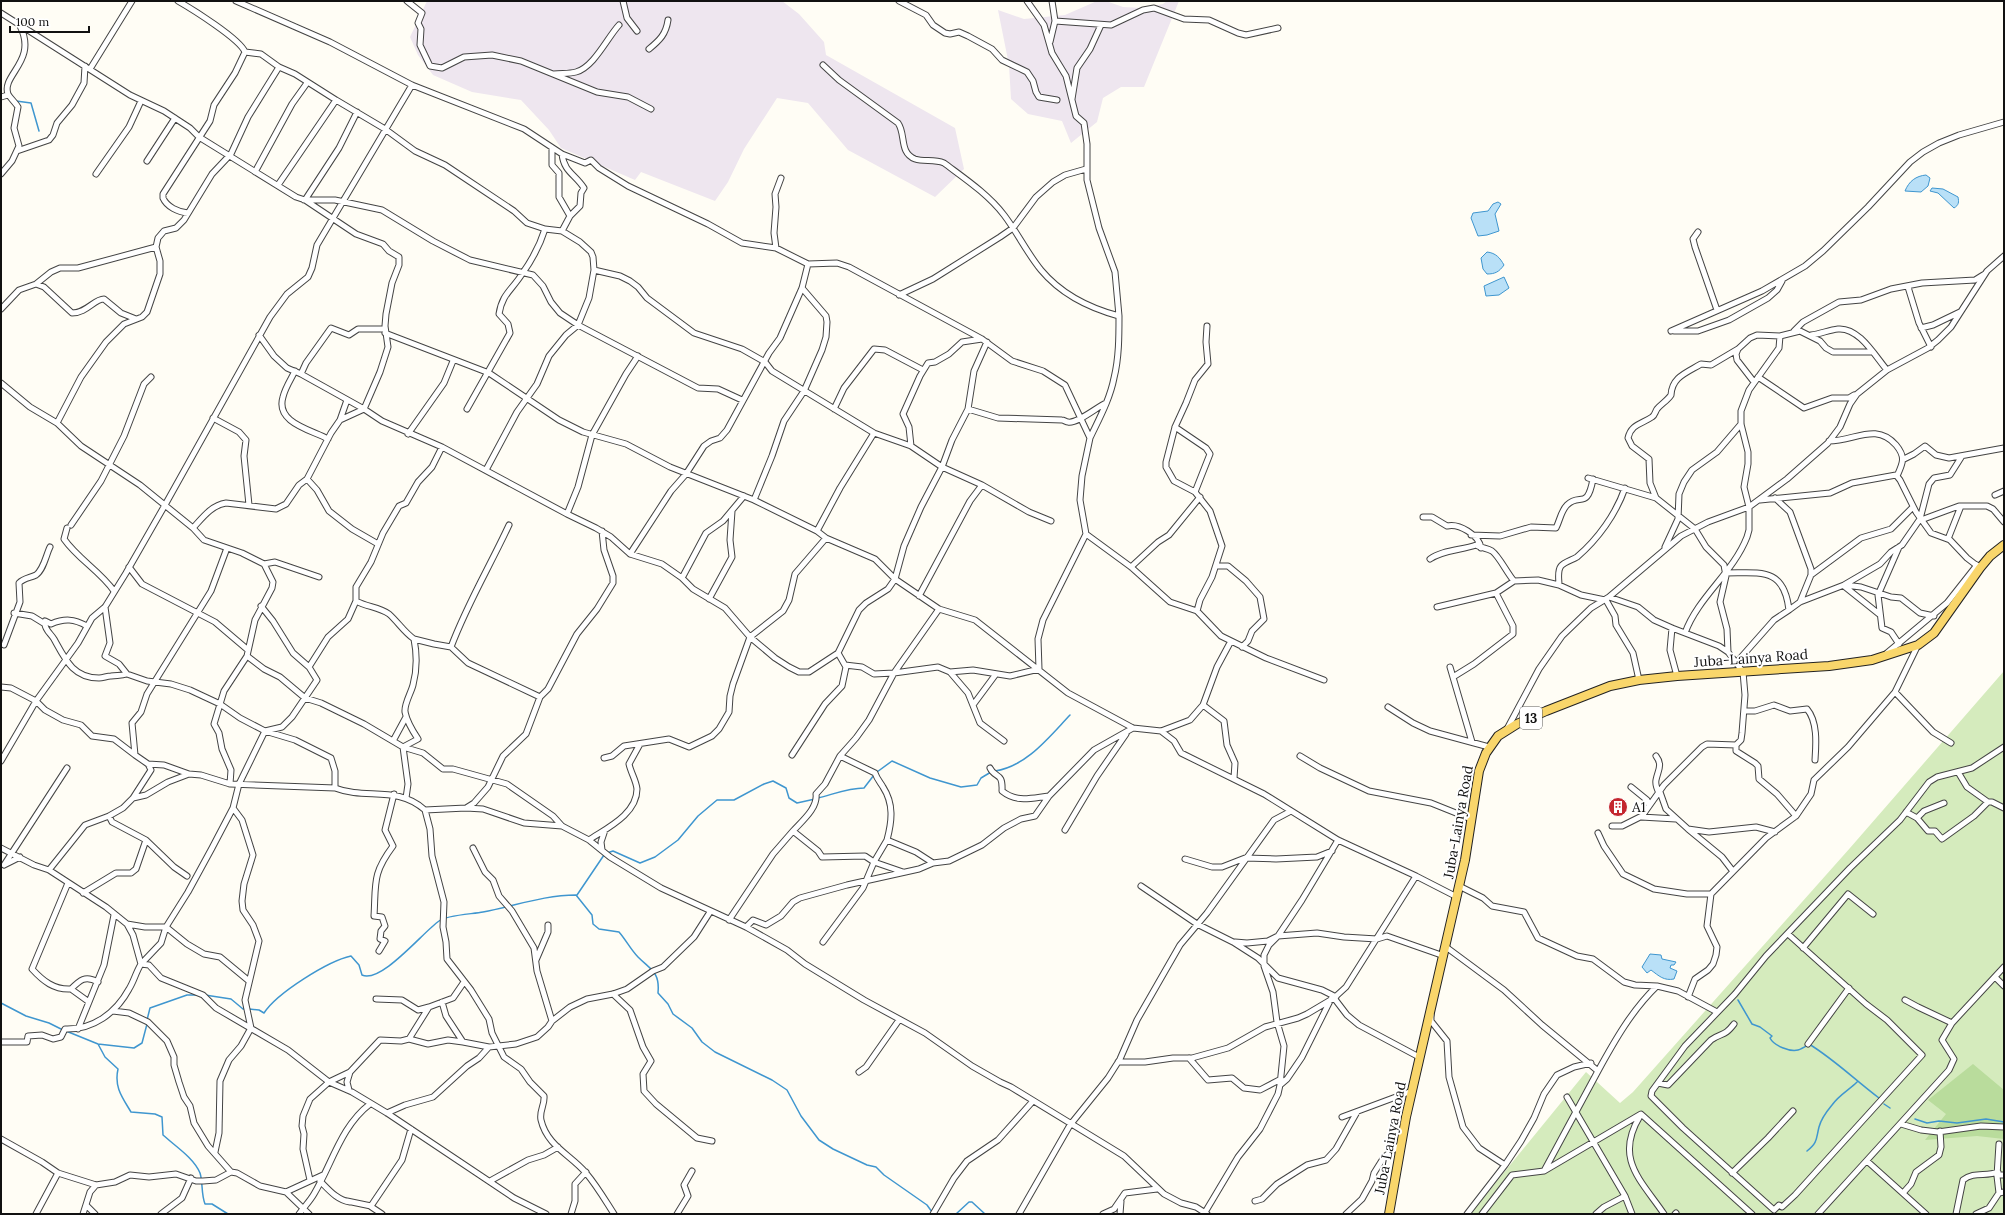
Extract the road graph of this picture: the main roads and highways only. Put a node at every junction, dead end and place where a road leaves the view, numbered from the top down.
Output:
1 (2004, 545) edge
2 (1389, 1214) edge

1 - 2 main road, Juba-Lainya Road / 13

